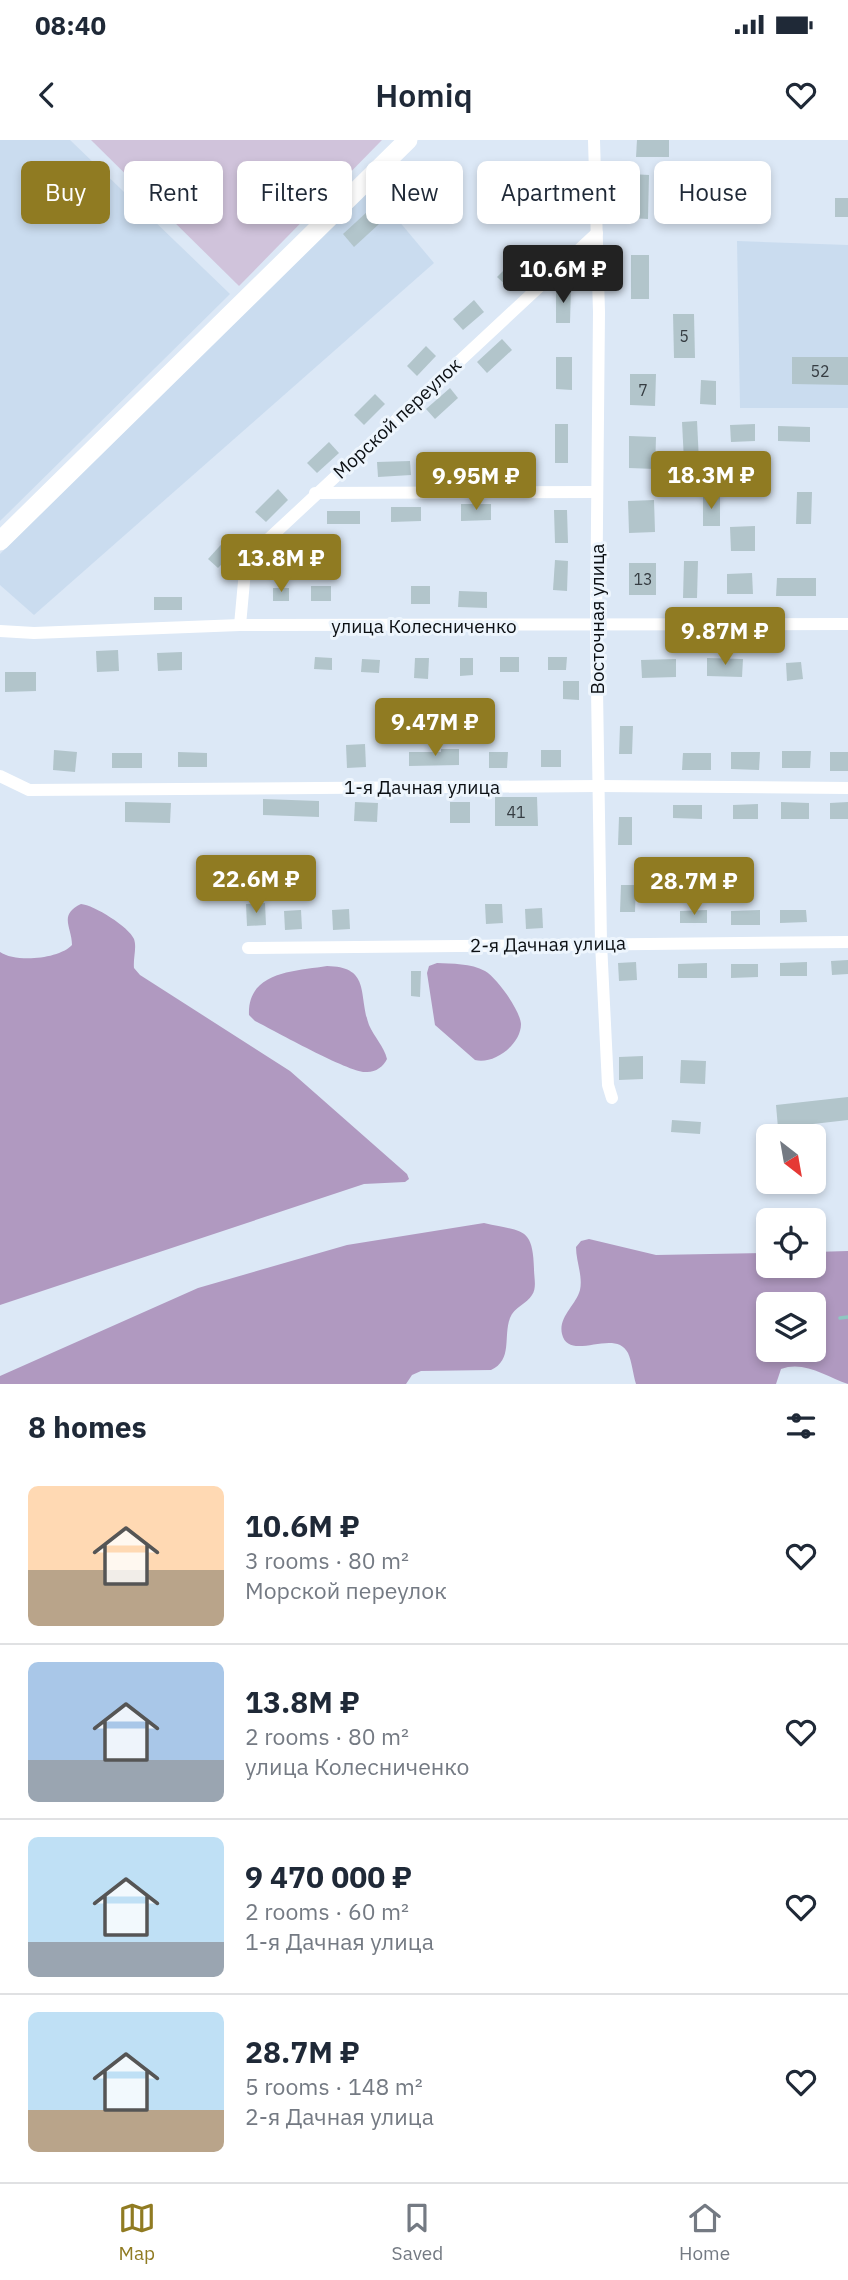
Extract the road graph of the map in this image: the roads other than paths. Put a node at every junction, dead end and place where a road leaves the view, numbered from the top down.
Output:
1 (408, 140) edge
2 (594, 140) edge
3 (597, 233) junction
4 (597, 492) junction
5 (315, 494) junction
6 (0, 541) edge
7 (848, 624) edge
8 (240, 625) junction
9 (596, 626) junction
10 (0, 631) edge
11 (0, 776) edge
12 (599, 786) junction
13 (848, 788) edge
14 (848, 942) edge
15 (601, 943) junction
16 (248, 948) dead end
17 (612, 1097) dead end

1 - 6 main road
2 - 3 street, Восточная улица
3 - 4 street, Восточная улица
3 - 5 street, Морской переулок
4 - 5 street
4 - 9 street, Восточная улица
5 - 8 street, Морской переулок
7 - 9 street, улица Колесниченко
8 - 9 street, улица Колесниченко
8 - 10 street, улица Колесниченко
9 - 12 street, Восточная улица
11 - 12 street, 1-я Дачная улица
12 - 13 street, 1-я Дачная улица
12 - 15 street, Восточная улица
14 - 15 street, 2-я Дачная улица
15 - 16 street, 2-я Дачная улица
15 - 17 street, Восточная улица

